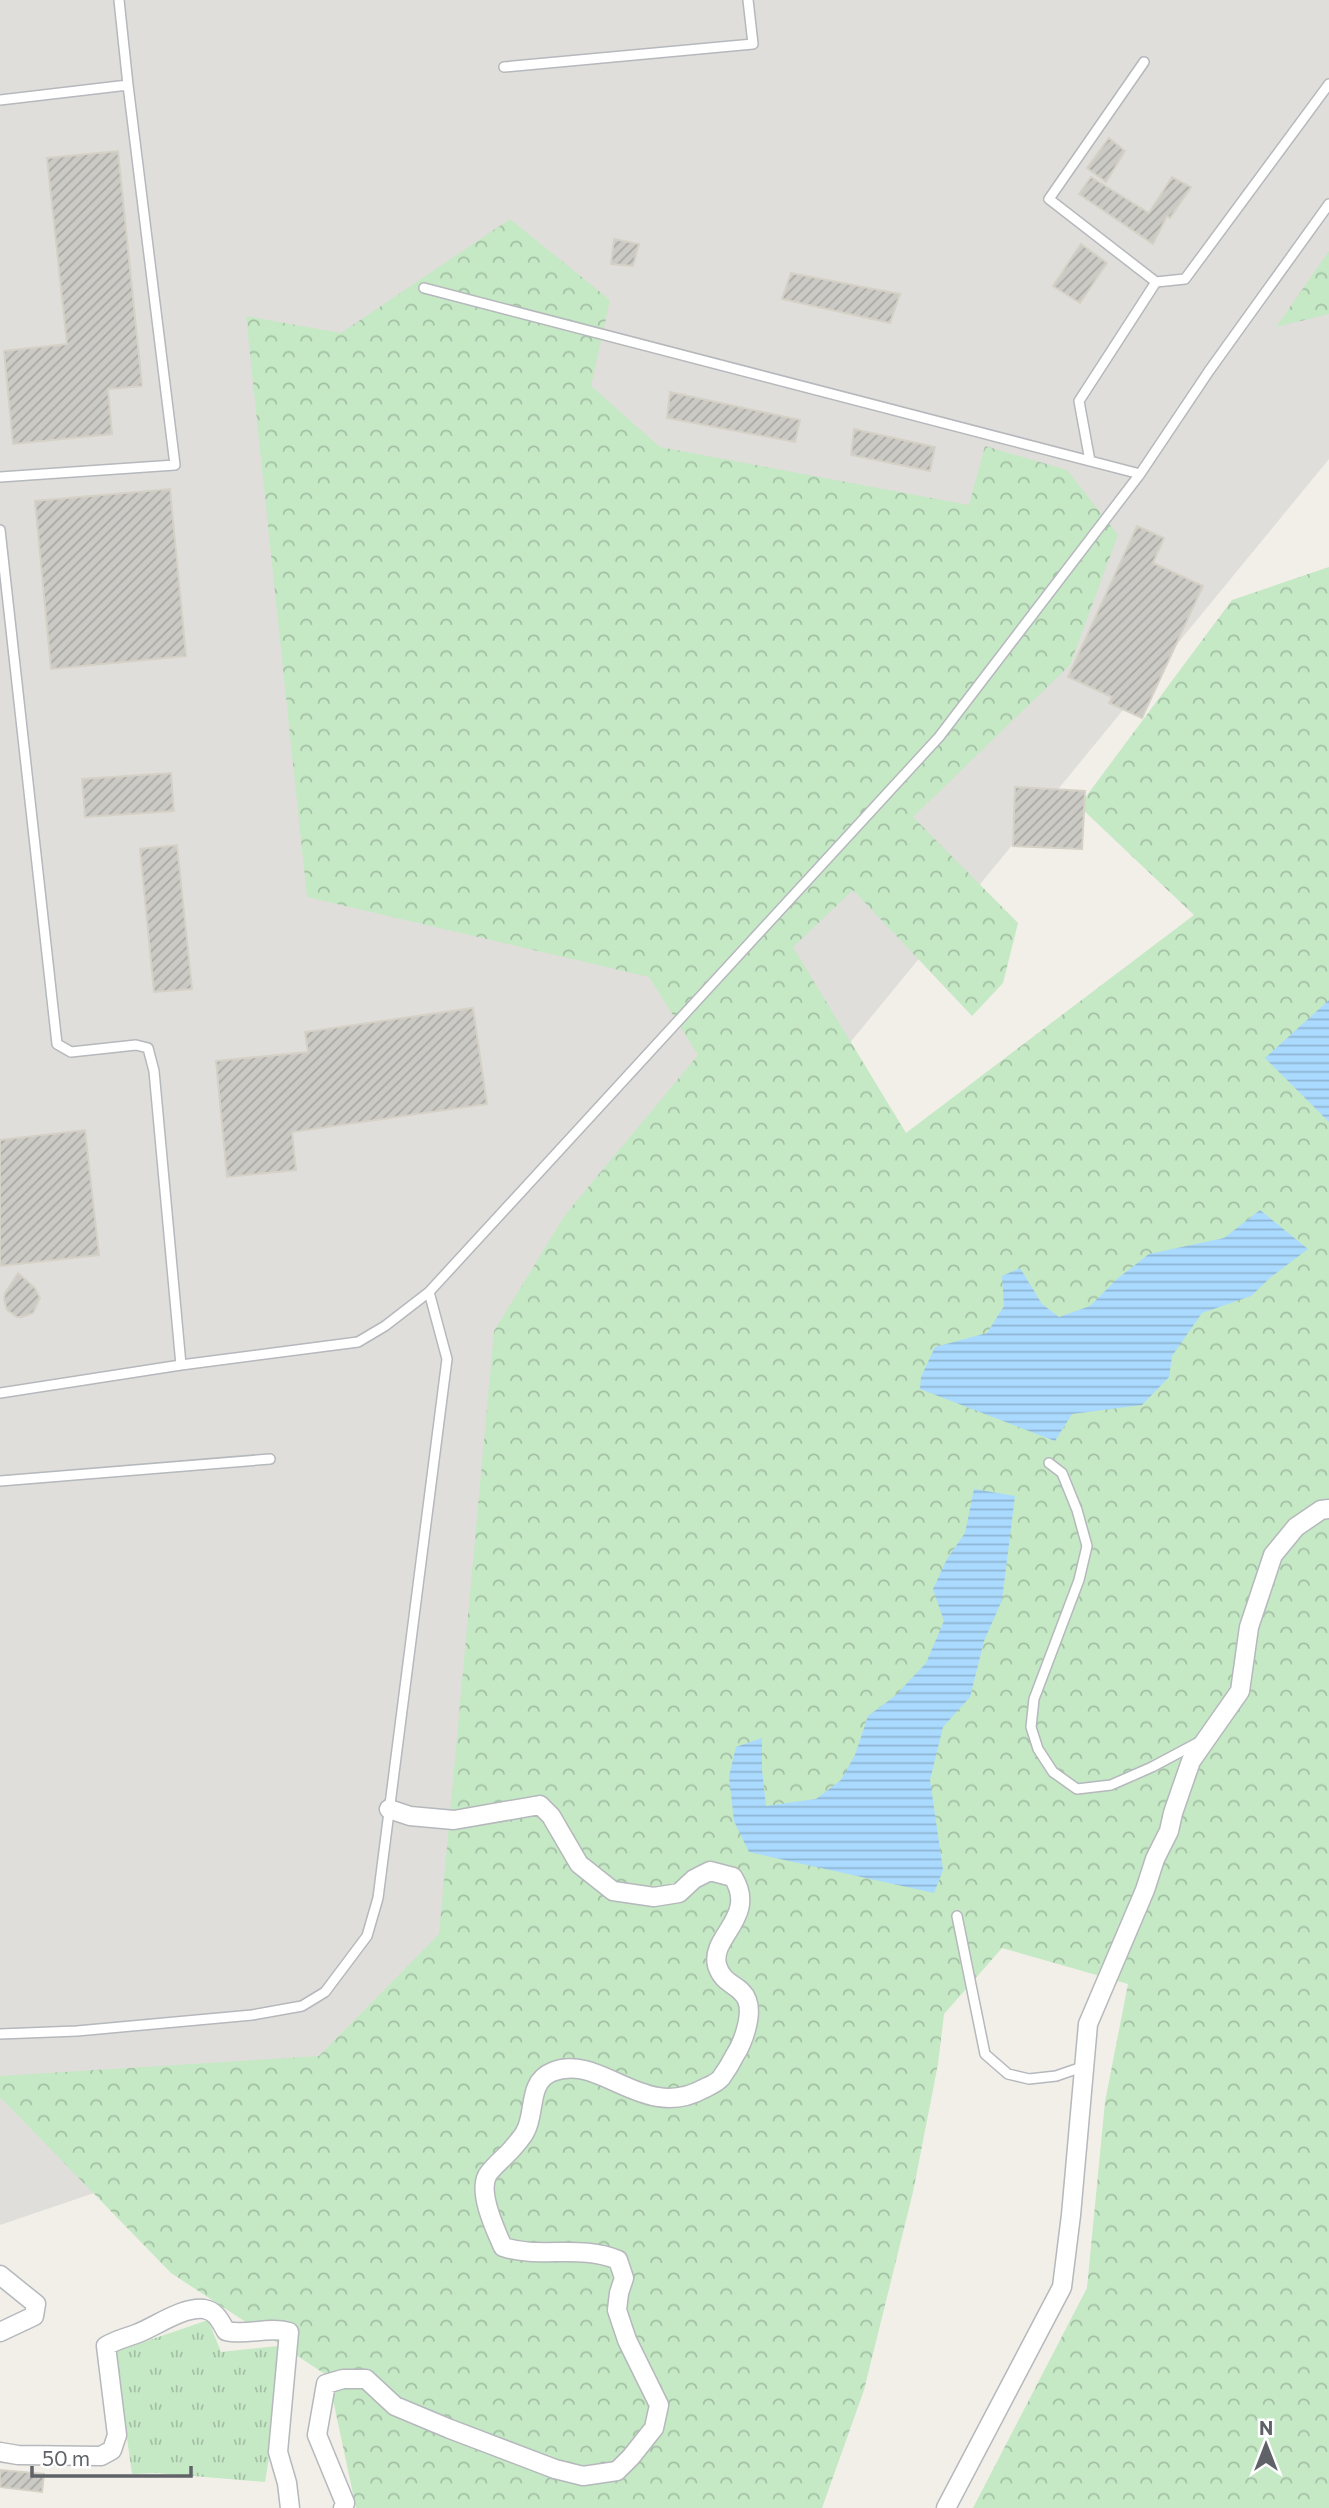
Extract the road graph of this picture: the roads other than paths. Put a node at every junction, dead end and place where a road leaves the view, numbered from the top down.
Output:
1 (119, 0) edge
2 (748, 0) edge
3 (1143, 62) dead end
4 (504, 67) dead end
5 (1329, 84) edge
6 (128, 85) junction
7 (0, 100) edge
8 (1329, 204) edge
9 (1156, 282) junction
10 (424, 288) dead end
11 (1090, 461) junction
12 (1140, 474) junction
13 (0, 477) edge
14 (0, 530) edge
15 (429, 1292) junction
16 (181, 1365) junction
17 (0, 1393) edge
18 (270, 1459) dead end
19 (1049, 1463) dead end
20 (0, 1481) edge
21 (1329, 1509) edge
22 (1207, 1738) junction
23 (389, 1809) junction
24 (957, 1916) dead end
25 (0, 2034) edge
26 (1084, 2066) junction
27 (0, 2275) edge
28 (0, 2332) edge
29 (0, 2452) edge
30 (290, 2508) edge
31 (343, 2508) edge
32 (946, 2508) edge

1 - 6 lane
2 - 4 lane
3 - 9 lane
5 - 9 lane
6 - 7 lane
6 - 13 lane
8 - 12 lane
9 - 11 lane
10 - 11 lane
11 - 12 lane
12 - 15 lane
14 - 16 lane
15 - 16 lane
15 - 23 lane
16 - 17 lane
18 - 20 lane
19 - 22 lane
21 - 22 street
22 - 26 street
23 - 25 lane
23 - 31 street
24 - 26 lane
26 - 32 street
27 - 28 street
29 - 30 street

